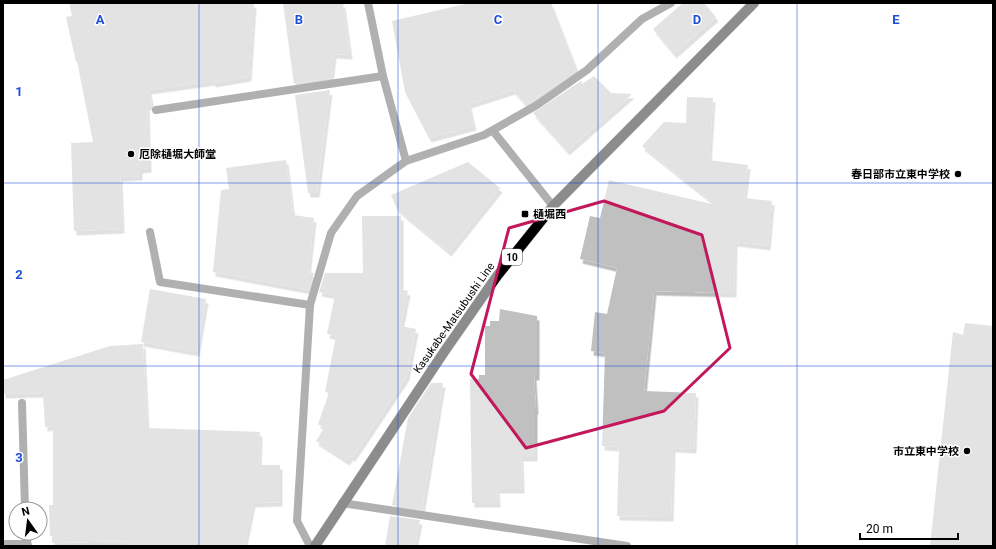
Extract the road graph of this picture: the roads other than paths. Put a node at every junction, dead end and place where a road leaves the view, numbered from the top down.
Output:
1 (368, 3) edge
2 (671, 3) edge
3 (754, 3) edge
4 (383, 76) junction
5 (156, 110) dead end
6 (493, 131) junction
7 (406, 161) junction
8 (553, 206) junction
9 (150, 232) dead end
10 (310, 305) junction
11 (22, 404) dead end
12 (25, 501) edge
13 (342, 503) junction
14 (3, 544) edge
15 (27, 545) edge
16 (310, 546) edge
17 (315, 546) edge
18 (627, 546) edge

1 - 4 street
2 - 6 street
3 - 8 main road, Kasukabe-Matsubushi Line / 10
4 - 5 street
4 - 7 street
6 - 7 street
6 - 8 street
7 - 10 street
8 - 13 main road, Kasukabe-Matsubushi Line / 10
9 - 10 street
10 - 16 street
11 - 12 street
13 - 17 main road, Kasukabe-Matsubushi Line / 10
13 - 18 street
14 - 15 street

